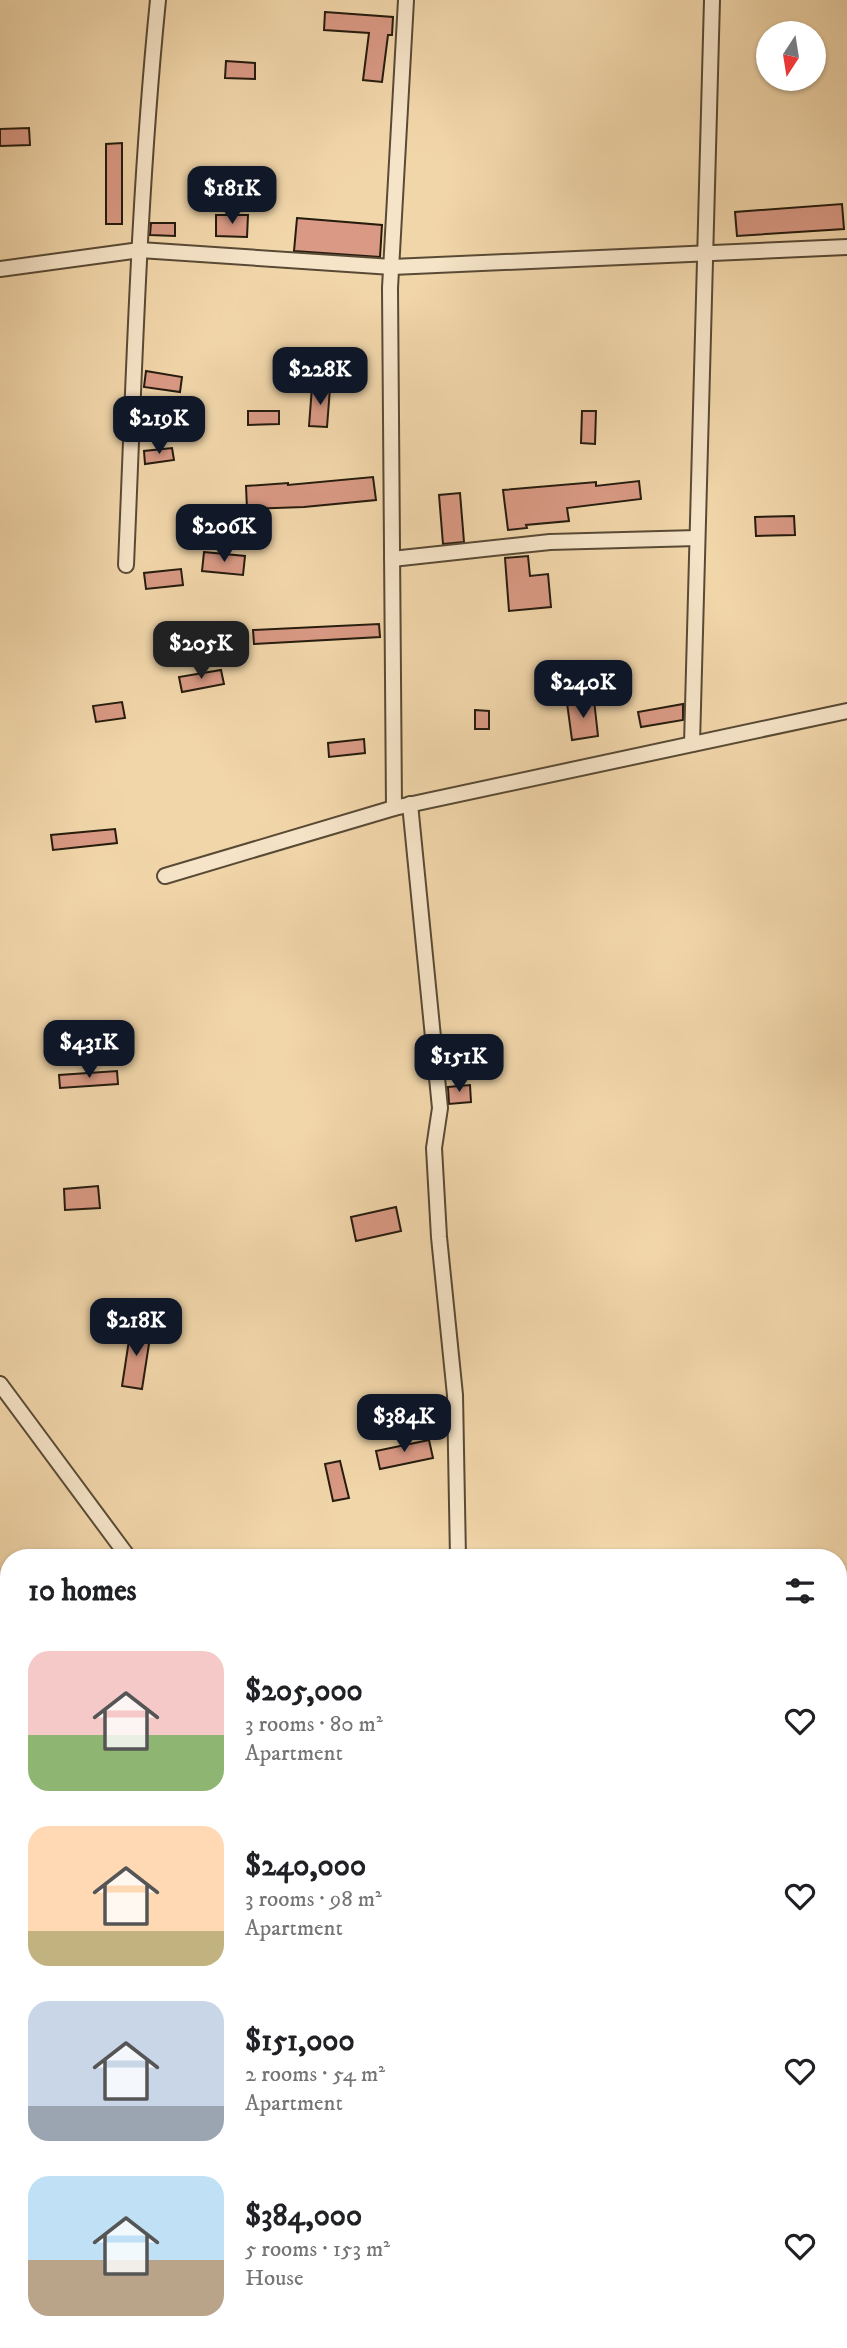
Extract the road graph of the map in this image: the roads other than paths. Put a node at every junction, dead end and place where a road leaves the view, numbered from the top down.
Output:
1 (158, 0) edge
2 (406, 0) edge
3 (712, 0) edge
4 (847, 247) edge
5 (140, 250) junction
6 (705, 254) junction
7 (392, 267) junction
8 (0, 269) edge
9 (697, 538) junction
10 (392, 559) junction
11 (126, 565) dead end
12 (847, 711) edge
13 (692, 744) junction
14 (410, 804) junction
15 (394, 808) junction
16 (165, 876) dead end
17 (0, 1384) edge
18 (122, 1549) edge
19 (458, 1549) edge

1 - 5 street
2 - 7 street
3 - 6 street
4 - 6 street
5 - 7 street
5 - 8 street
5 - 11 street
6 - 7 street
6 - 9 street
7 - 10 street
9 - 10 street
9 - 13 street
10 - 15 street
12 - 13 street
13 - 14 street
14 - 15 street
14 - 19 street
15 - 16 street
17 - 18 street

